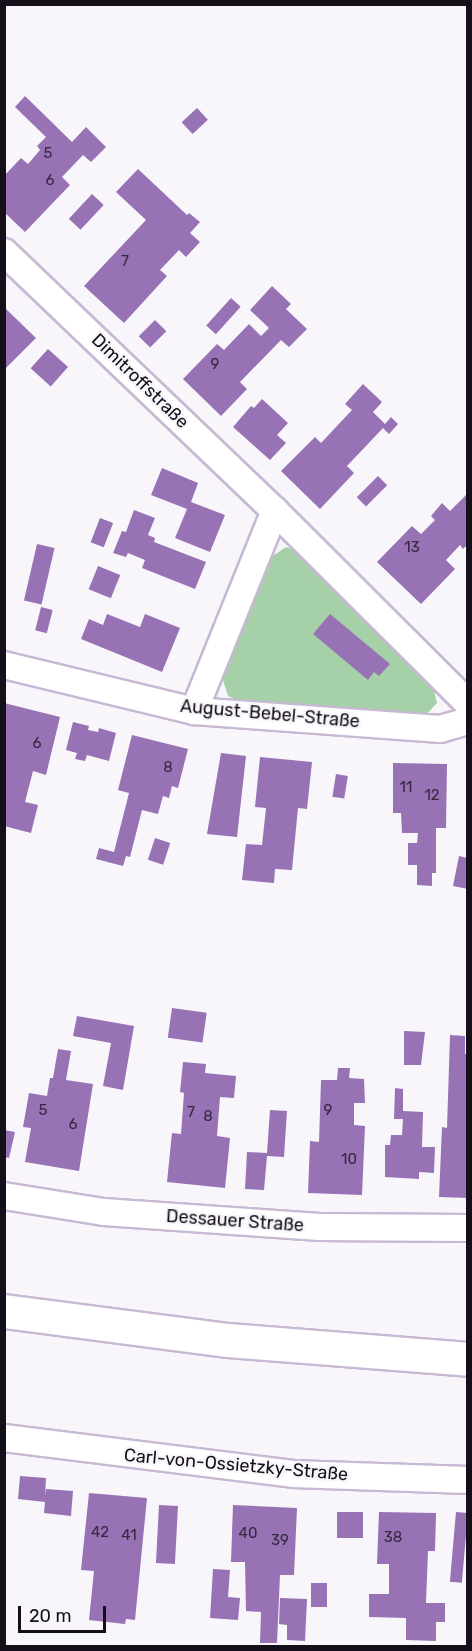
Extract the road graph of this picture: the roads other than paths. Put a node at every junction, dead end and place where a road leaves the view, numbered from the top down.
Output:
1 (4, 252) edge
2 (275, 511) junction
3 (4, 665) edge
4 (468, 703) edge
5 (194, 711) junction
6 (468, 721) edge
7 (4, 1196) edge
8 (468, 1228) edge
9 (4, 1311) edge
10 (468, 1359) edge
11 (4, 1438) edge
12 (468, 1480) edge

1 - 2 street, Dimitroffstraße
2 - 4 street, Dimitroffstraße
2 - 5 street
3 - 5 street, August-Bebel-Straße
5 - 6 street, August-Bebel-Straße
7 - 8 street, Dessauer Straße
9 - 10 main road
11 - 12 street, Carl-von-Ossietzky-Straße

